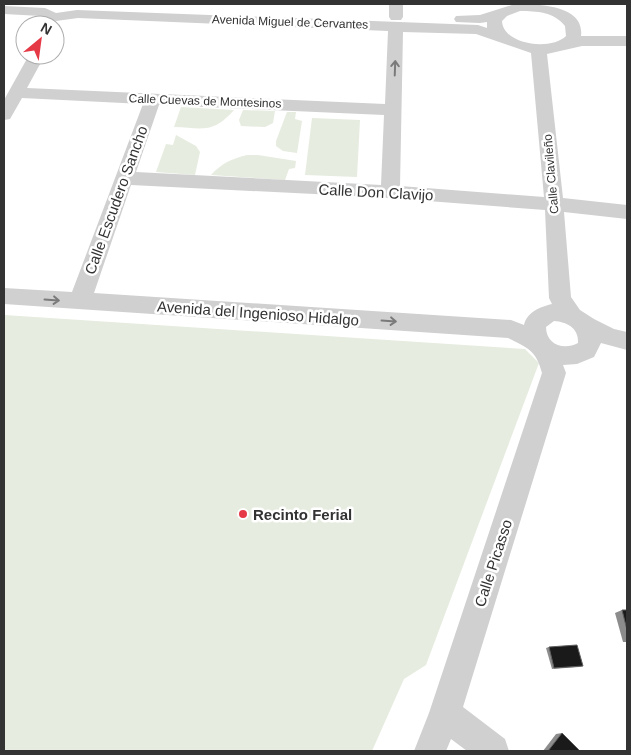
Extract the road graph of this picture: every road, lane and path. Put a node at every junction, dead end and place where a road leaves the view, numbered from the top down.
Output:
1 (80, 8) edge
2 (4, 10) edge
3 (499, 14) junction
4 (52, 15) edge
5 (396, 16) edge
6 (570, 21) junction
7 (627, 32) edge
8 (502, 38) junction
9 (627, 41) edge
10 (564, 46) junction
11 (539, 50) junction
12 (32, 65) edge
13 (16, 93) junction
14 (153, 99) junction
15 (393, 110) junction
16 (4, 115) edge
17 (123, 178) junction
18 (390, 192) junction
19 (554, 203) junction
20 (627, 212) edge
21 (4, 296) edge
22 (80, 301) junction
23 (559, 313) junction
24 (511, 329) junction
25 (619, 340) edge
26 (582, 352) junction
27 (545, 354) junction
28 (445, 712) junction
29 (430, 751) edge
30 (493, 751) edge

1 - 4 street, Avenida Miguel de Cervantes
1 - 5 street, Avenida Miguel de Cervantes
2 - 4 street, Avenida Miguel de Cervantes
3 - 5 street, Avenida Miguel de Cervantes
3 - 6 street, Avenida Miguel de Cervantes
3 - 8 street
5 - 8 street, Avenida Miguel de Cervantes
15 -> 5 street
6 - 7 street
6 - 10 street
8 - 11 street, Avenida Miguel de Cervantes
9 - 10 street
10 - 11 street
11 - 19 street, Calle Clavileño
12 - 13 street
13 - 14 street, Calle Cuevas de Montesinos
13 - 16 street
14 - 15 street, Calle Cuevas de Montesinos
14 - 17 street, Calle Escudero Sancho
15 - 18 street
17 - 18 street, Calle Don Clavijo
17 - 22 street, Calle Escudero Sancho
18 - 19 street, Calle Don Clavijo
19 - 20 street, Calle Don Clavijo
19 - 23 street, Calle Clavileño
21 -> 22 street, Avenida del Ingenioso Hidalgo
22 -> 24 street, Avenida del Ingenioso Hidalgo
23 - 24 street, Avenida del Ingenioso Hidalgo
23 - 25 street
23 - 26 street
23 - 27 street
24 - 27 street, Avenida del Ingenioso Hidalgo
25 - 26 street
26 - 27 street
27 - 28 street, Calle Picasso
28 - 29 street, Calle Picasso
28 - 30 street

